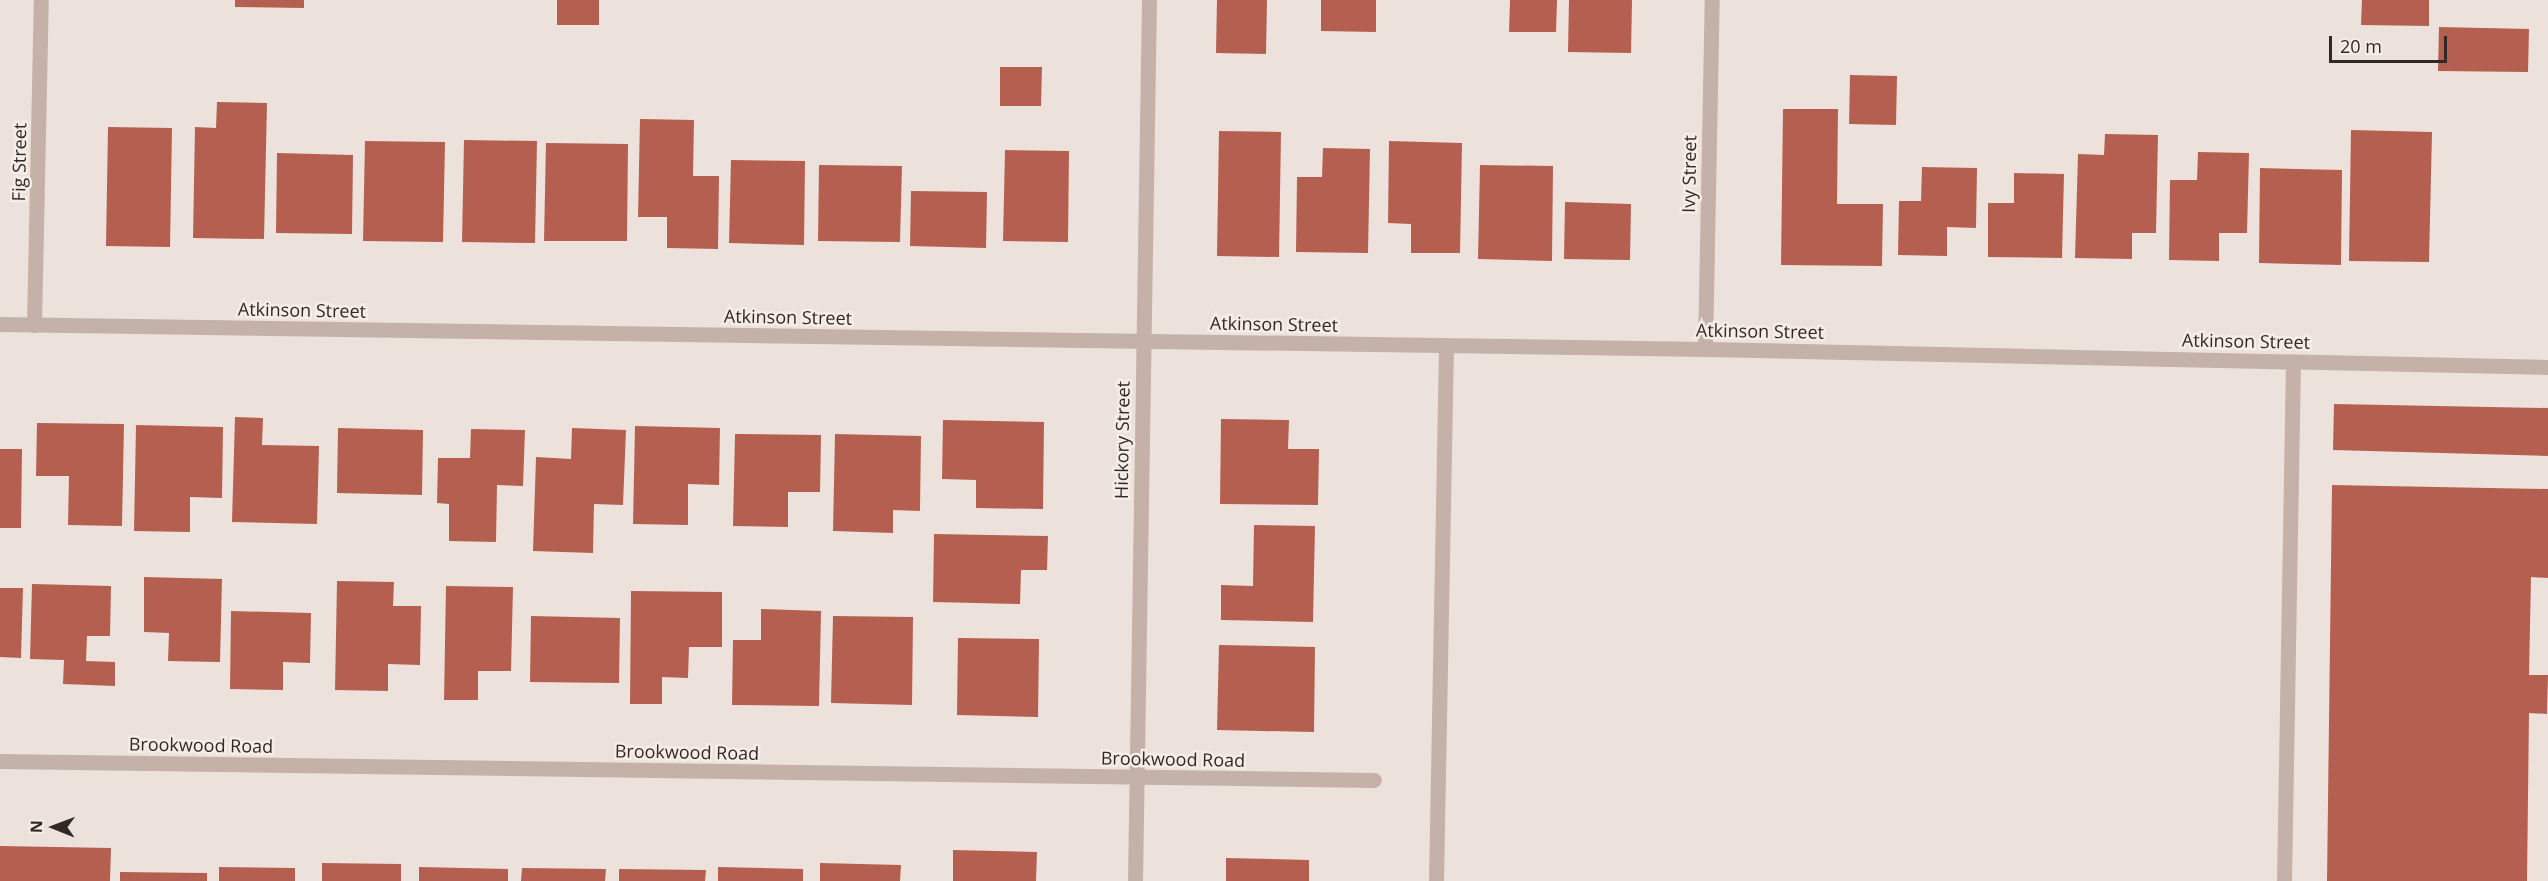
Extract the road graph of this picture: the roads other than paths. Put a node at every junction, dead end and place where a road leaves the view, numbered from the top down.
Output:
1 (41, 0) edge
2 (1149, 0) edge
3 (1712, 0) edge
4 (0, 324) edge
5 (34, 325) junction
6 (1143, 342) junction
7 (1446, 346) junction
8 (1706, 349) junction
9 (2293, 362) junction
10 (2548, 367) edge
11 (0, 761) edge
12 (1136, 779) junction
13 (1374, 780) dead end
14 (1135, 881) edge
15 (1436, 881) edge
16 (2284, 881) edge

1 - 5 street, Fig Street
2 - 6 street, Hickory Street
3 - 8 street, Ivy Street
4 - 5 street, Atkinson Street
5 - 6 street, Atkinson Street
6 - 7 street, Atkinson Street
6 - 12 street, Hickory Street
7 - 8 street, Atkinson Street
7 - 15 street
8 - 9 street, Atkinson Street
9 - 10 street, Atkinson Street
9 - 16 street
11 - 12 street, Brookwood Road
12 - 13 street, Brookwood Road
12 - 14 street, Hickory Street

